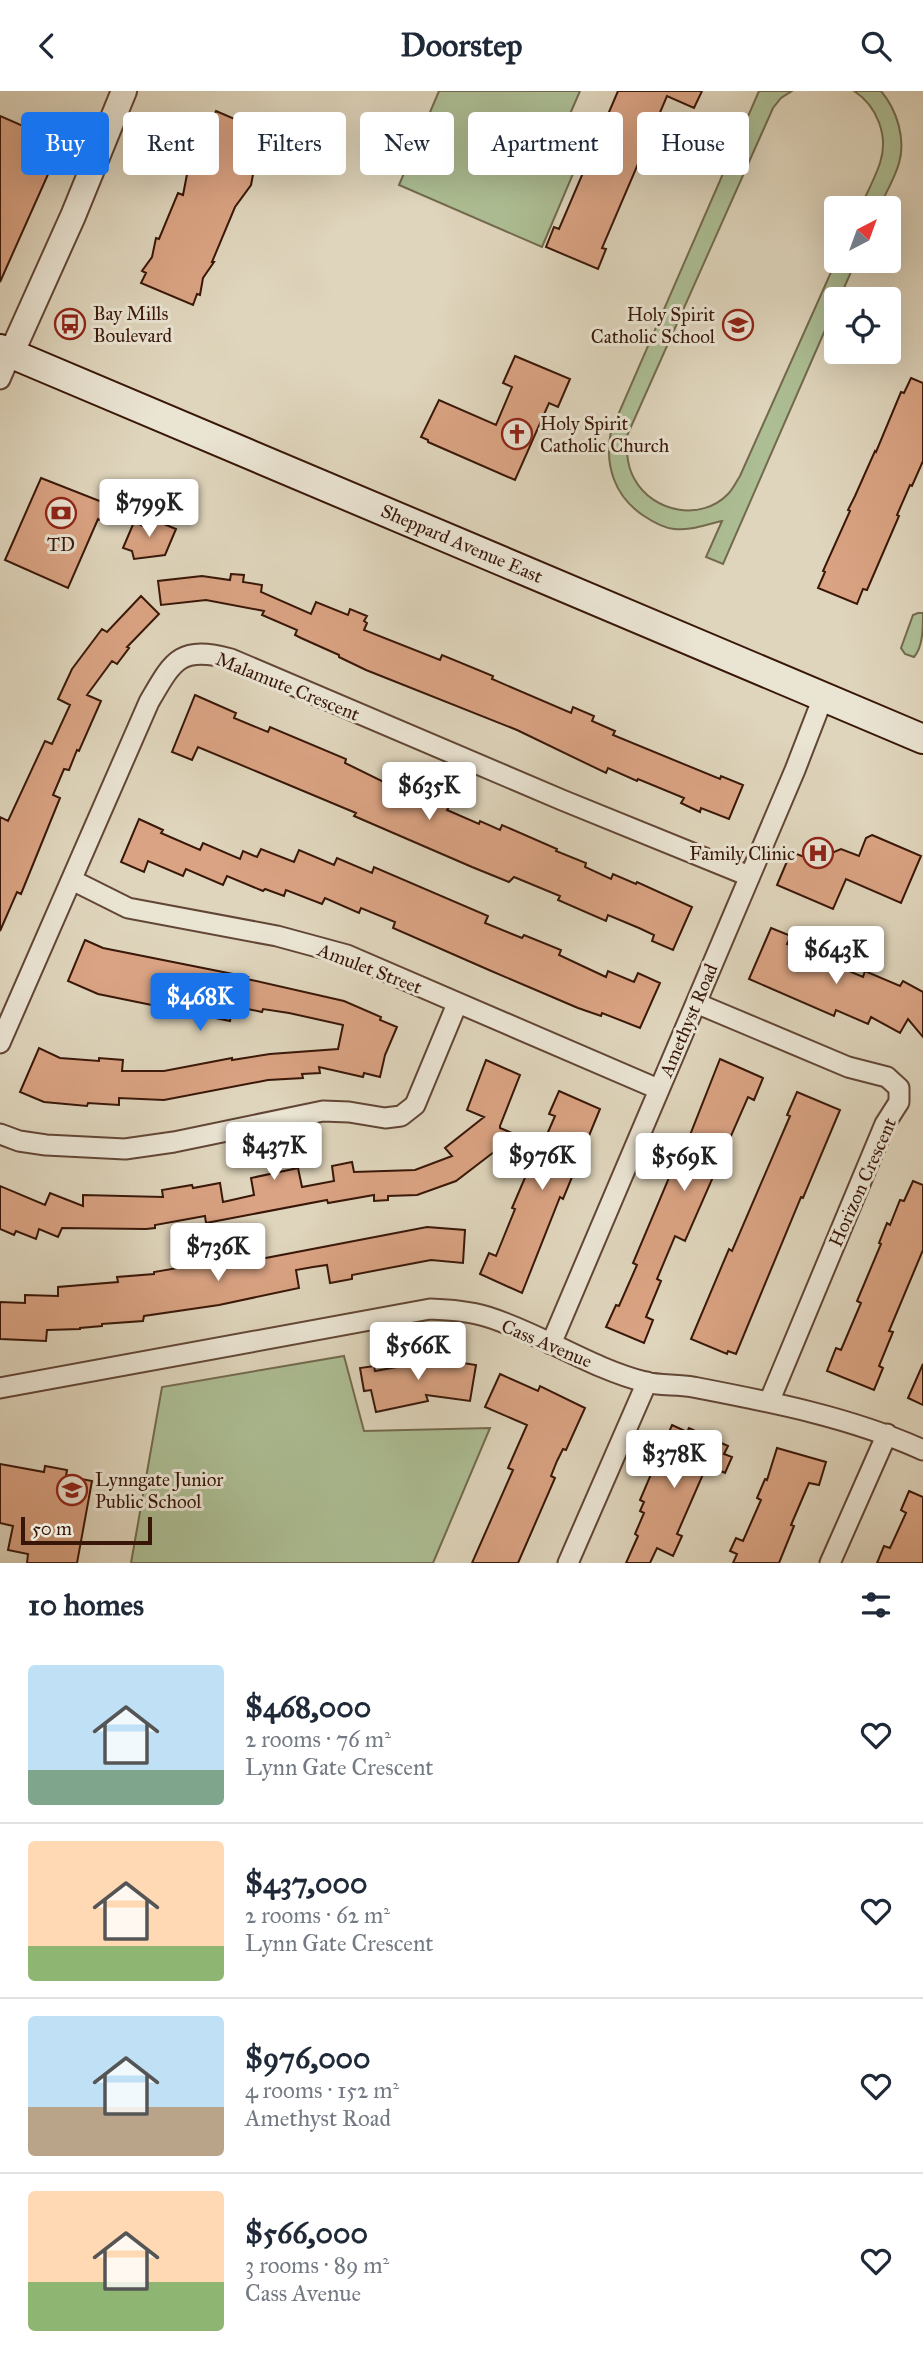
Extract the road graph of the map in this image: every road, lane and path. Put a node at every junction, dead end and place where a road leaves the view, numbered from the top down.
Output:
1 (124, 91) edge
2 (4, 361) edge
3 (824, 695) junction
4 (923, 739) edge
5 (749, 876) junction
6 (72, 880) junction
7 (696, 1003) junction
8 (457, 1004) junction
9 (0, 1043) edge
10 (658, 1089) junction
11 (0, 1134) edge
12 (551, 1344) junction
13 (647, 1382) junction
14 (0, 1388) edge
15 (769, 1402) junction
16 (887, 1434) junction
17 (923, 1450) edge
18 (568, 1563) edge
19 (830, 1563) edge

1 - 2 street
2 - 3 main road, Sheppard Avenue East
3 - 4 main road, Sheppard Avenue East
3 - 5 street, Amethyst Road
5 - 6 street, Malamute Crescent
5 - 7 street, Amethyst Road
6 - 8 street, Amulet Street
6 - 9 street, Malamute Crescent
7 - 10 street, Amethyst Road
7 - 15 street, Horizon Crescent
8 - 10 street, Amulet Street
8 - 11 street
10 - 12 street, Amethyst Road
12 - 13 street, Cass Avenue
12 - 14 street, Cass Avenue
13 - 15 street, Cass Avenue
13 - 18 street
15 - 16 street, Cass Avenue
16 - 17 street, Cass Avenue
16 - 19 street

